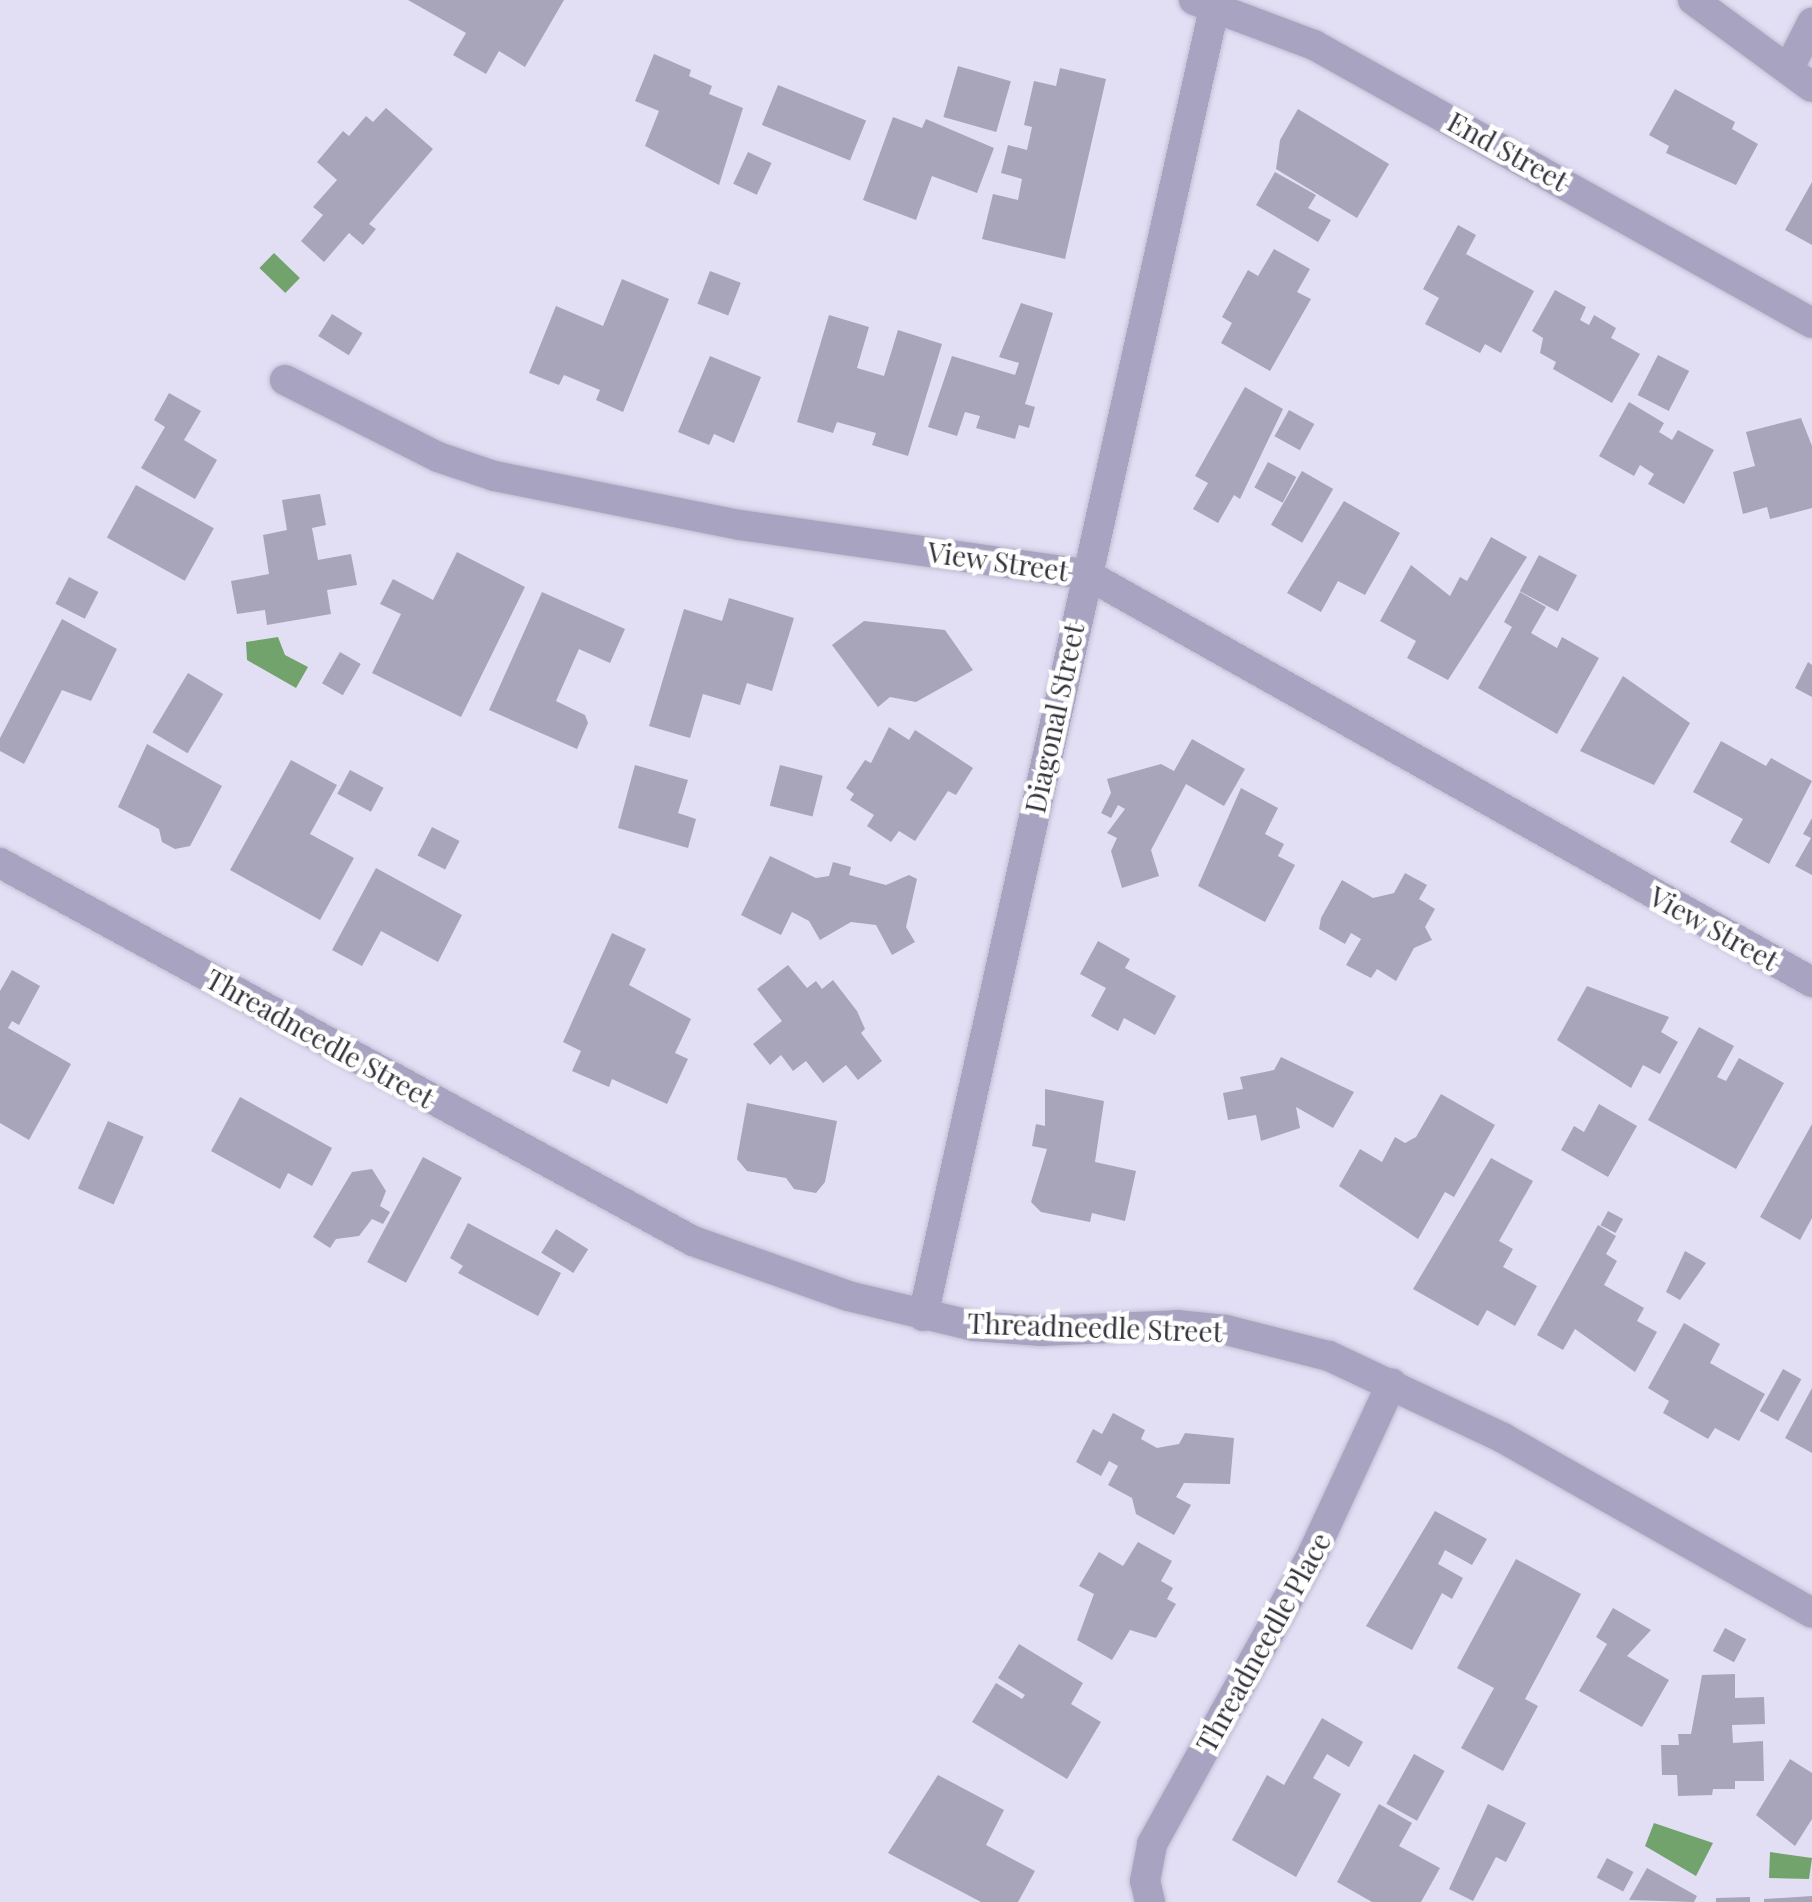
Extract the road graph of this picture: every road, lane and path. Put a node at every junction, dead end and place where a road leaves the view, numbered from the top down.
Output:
1 (1693, 0) edge
2 (1205, 2) edge
3 (1812, 23) edge
4 (1800, 77) edge
5 (1812, 323) edge
6 (285, 380) dead end
7 (1086, 574) junction
8 (0, 863) edge
9 (1812, 982) edge
10 (923, 1316) junction
11 (1392, 1383) junction
12 (1812, 1613) edge
13 (1150, 1902) edge

1 - 4 street
2 - 5 street, End Street
2 - 7 street, Diagonal Street
3 - 4 street
6 - 7 street, View Street
7 - 9 street, View Street
7 - 10 street, Diagonal Street
8 - 10 street, Threadneedle Street
10 - 11 street, Threadneedle Street
11 - 12 street, Threadneedle Street
11 - 13 street, Threadneedle Place

